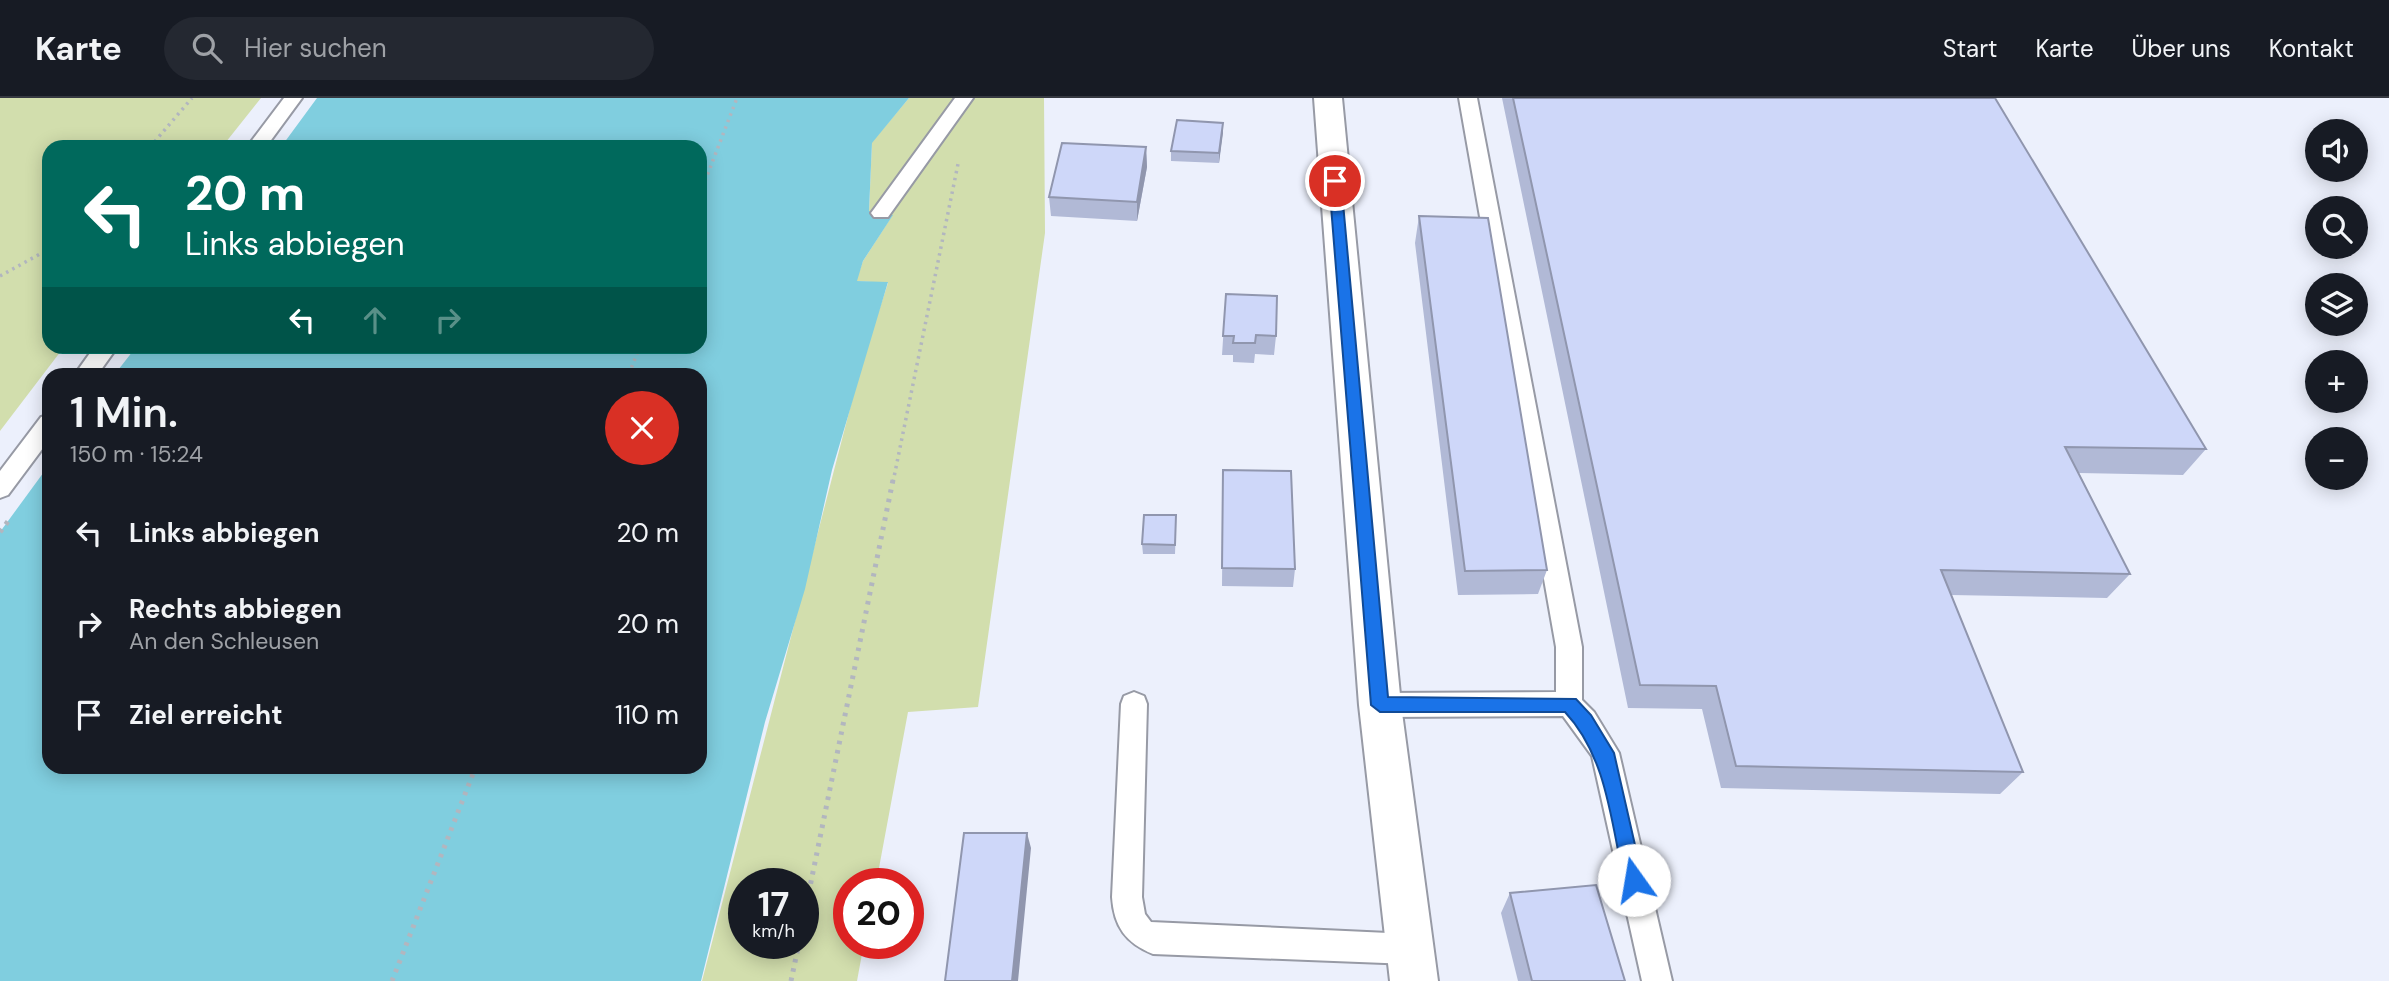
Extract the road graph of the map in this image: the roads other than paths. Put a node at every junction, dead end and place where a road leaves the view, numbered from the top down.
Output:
1 (292, 98) edge
2 (964, 98) edge
3 (1328, 98) edge
4 (1468, 98) edge
5 (261, 140) edge
6 (881, 213) dead end
7 (42, 433) edge
8 (0, 489) edge
9 (1134, 704) dead end
10 (1569, 704) junction
11 (1380, 705) junction
12 (1412, 965) edge
13 (1657, 981) edge

1 - 5 lane
2 - 6 lane
3 - 11 street
4 - 10 lane
7 - 8 lane
9 - 12 lane
10 - 11 lane
10 - 13 lane
11 - 12 street

